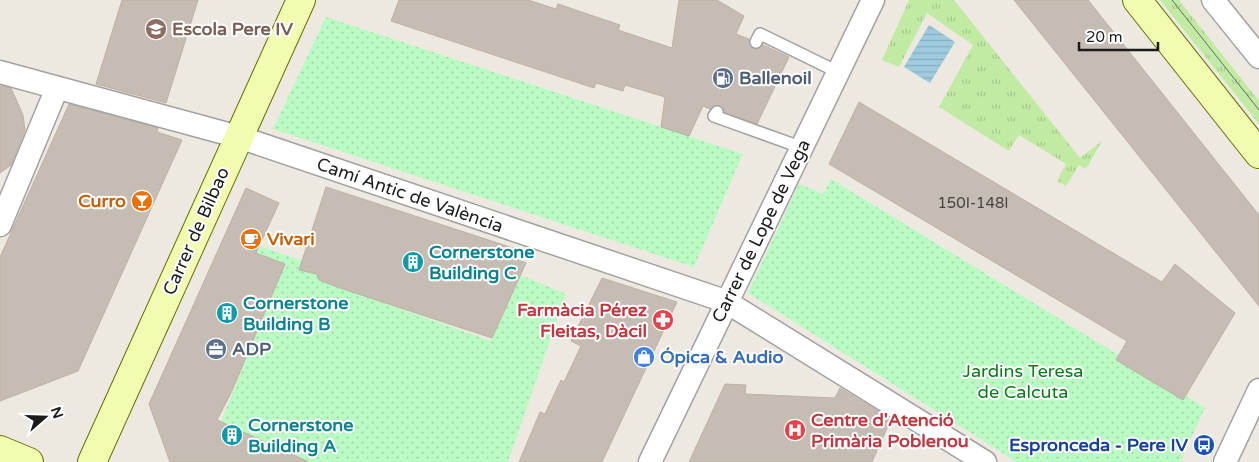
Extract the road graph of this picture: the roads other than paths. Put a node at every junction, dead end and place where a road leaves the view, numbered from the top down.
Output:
1 (301, 0) edge
2 (872, 0) edge
3 (1137, 0) edge
4 (1213, 0) edge
5 (756, 42) dead end
6 (1259, 57) edge
7 (0, 72) edge
8 (838, 72) junction
9 (57, 88) junction
10 (717, 112) dead end
11 (238, 137) junction
12 (803, 148) junction
13 (1259, 154) edge
14 (0, 225) edge
15 (726, 301) junction
16 (1259, 390) edge
17 (0, 450) edge
18 (29, 462) edge
19 (92, 462) edge
20 (650, 462) edge
21 (985, 462) edge
22 (1225, 462) edge

1 - 11 main road, Carrer de Bilbao
2 - 8 street, Carrer de Lope de Vega
3 - 13 main road
4 - 6 street
5 - 8 lane
7 - 9 street, Camí Antic de València
8 - 12 street, Carrer de Lope de Vega
9 - 11 street, Camí Antic de València
9 - 14 street
10 - 12 lane
11 - 15 street, Camí Antic de València
11 - 19 main road, Carrer de Bilbao
12 - 15 street, Carrer de Lope de Vega
15 - 20 street, Carrer de Lope de Vega
15 - 21 street, Camí Antic de València
16 - 22 street
17 - 18 main road

